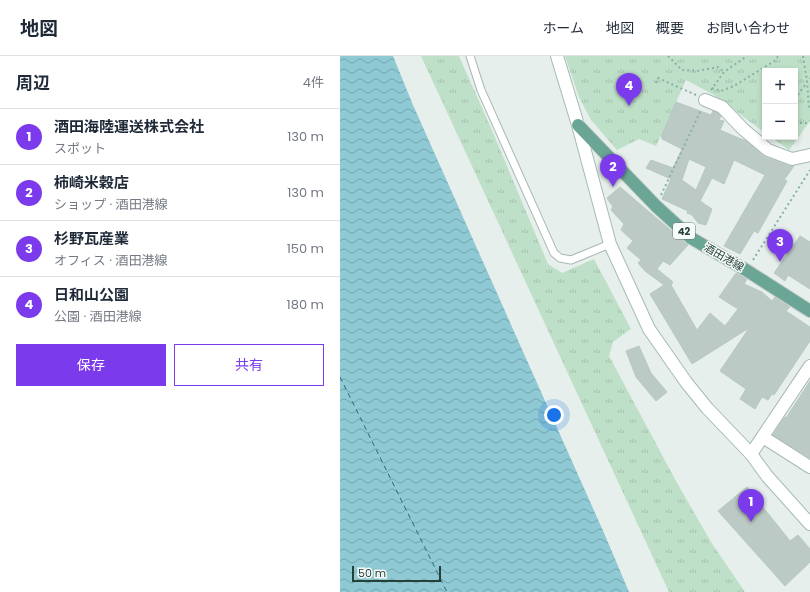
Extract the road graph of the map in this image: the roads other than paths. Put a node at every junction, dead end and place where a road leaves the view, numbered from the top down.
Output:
1 (470, 56) edge
2 (557, 56) edge
3 (706, 100) road end
4 (578, 125) junction
5 (810, 155) edge
6 (610, 244) junction
7 (810, 311) edge
8 (810, 366) edge
9 (763, 437) junction
10 (751, 454) junction
11 (810, 467) edge
12 (810, 524) edge

1 - 6 lane
2 - 4 street
3 - 5 street
4 - 6 street
4 - 7 main road, 酒田港線 / 42
6 - 10 street
8 - 9 street
9 - 10 street
9 - 11 street
10 - 12 street

